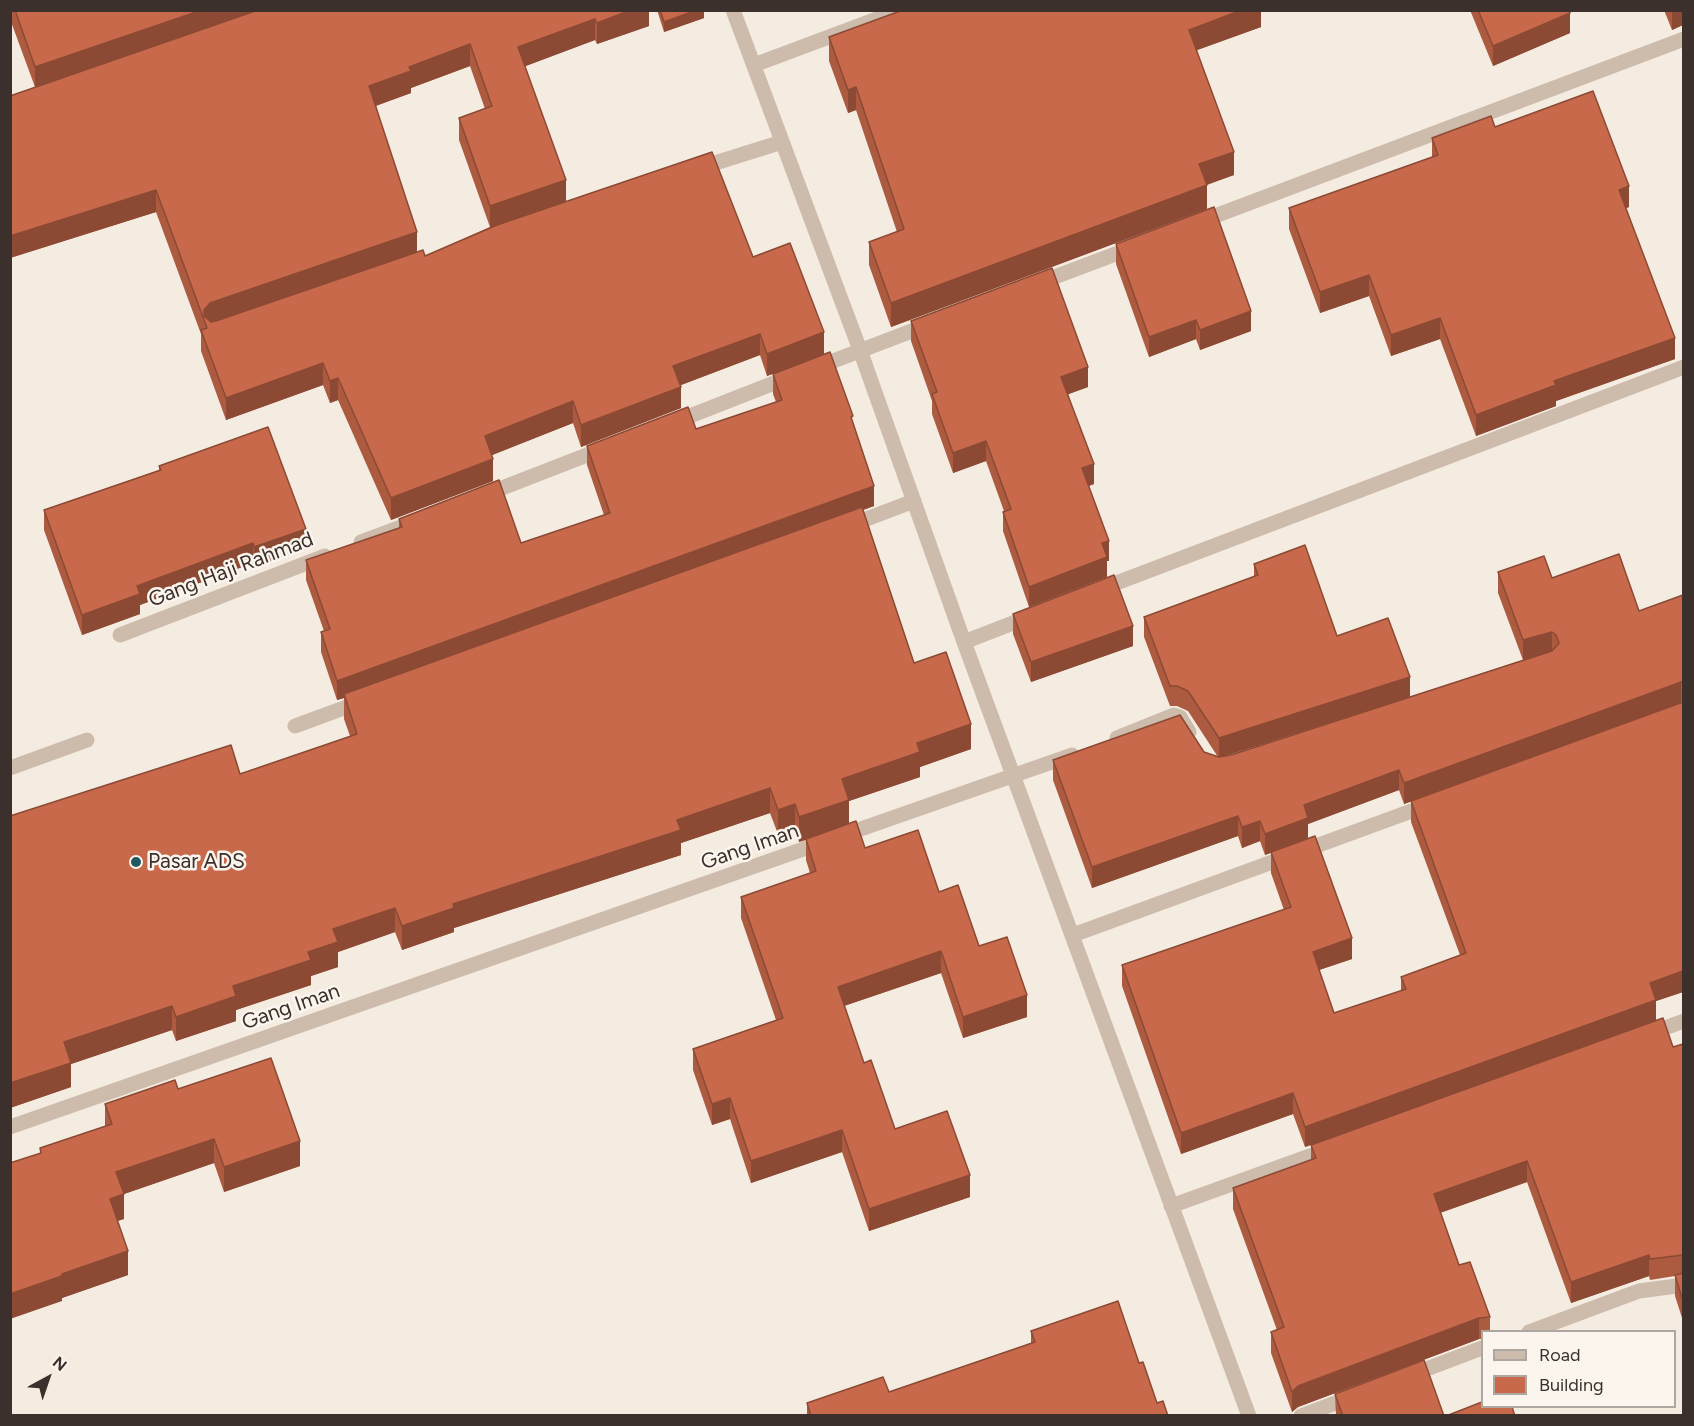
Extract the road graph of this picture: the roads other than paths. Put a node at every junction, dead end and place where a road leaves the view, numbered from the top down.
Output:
1 (733, 10) edge
2 (901, 10) edge
3 (1683, 39) edge
4 (754, 65) junction
5 (782, 142) junction
6 (684, 173) edge
7 (1183, 228) edge
8 (1149, 241) edge
9 (1016, 291) edge
10 (949, 317) edge
11 (860, 350) junction
12 (1683, 367) edge
13 (661, 427) edge
14 (617, 444) edge
15 (474, 499) edge
16 (914, 501) junction
17 (429, 516) edge
18 (836, 531) edge
19 (1085, 595) edge
20 (1041, 612) edge
21 (120, 635) dead end
22 (964, 642) junction
23 (374, 697) edge
24 (295, 726) dead end
25 (87, 740) dead end
26 (1197, 745) edge
27 (10, 768) edge
28 (1015, 777) junction
29 (1439, 801) edge
30 (1073, 935) junction
31 (1683, 1021) edge
32 (1628, 1041) edge
33 (10, 1127) edge
34 (1349, 1142) edge
35 (1171, 1206) junction
36 (1683, 1285) edge
37 (1533, 1330) edge
38 (1481, 1348) edge
39 (1397, 1380) edge
40 (1365, 1392) edge
41 (1249, 1416) edge
42 (1301, 1416) edge

1 - 4 street
2 - 4 street
3 - 7 street
4 - 5 street
5 - 6 street
5 - 11 street
8 - 9 street
10 - 11 street
11 - 13 street
11 - 16 street
12 - 19 street
14 - 15 street
16 - 18 street
16 - 22 street
17 - 21 street, Gang Haji Rahmad
20 - 22 street
22 - 28 street
23 - 24 street
25 - 27 street
26 - 28 street, Gang Iman
28 - 30 street
28 - 33 street, Gang Iman
29 - 30 street
30 - 35 street
31 - 32 street
34 - 35 street
35 - 41 street
36 - 37 street
38 - 39 street
40 - 42 street

